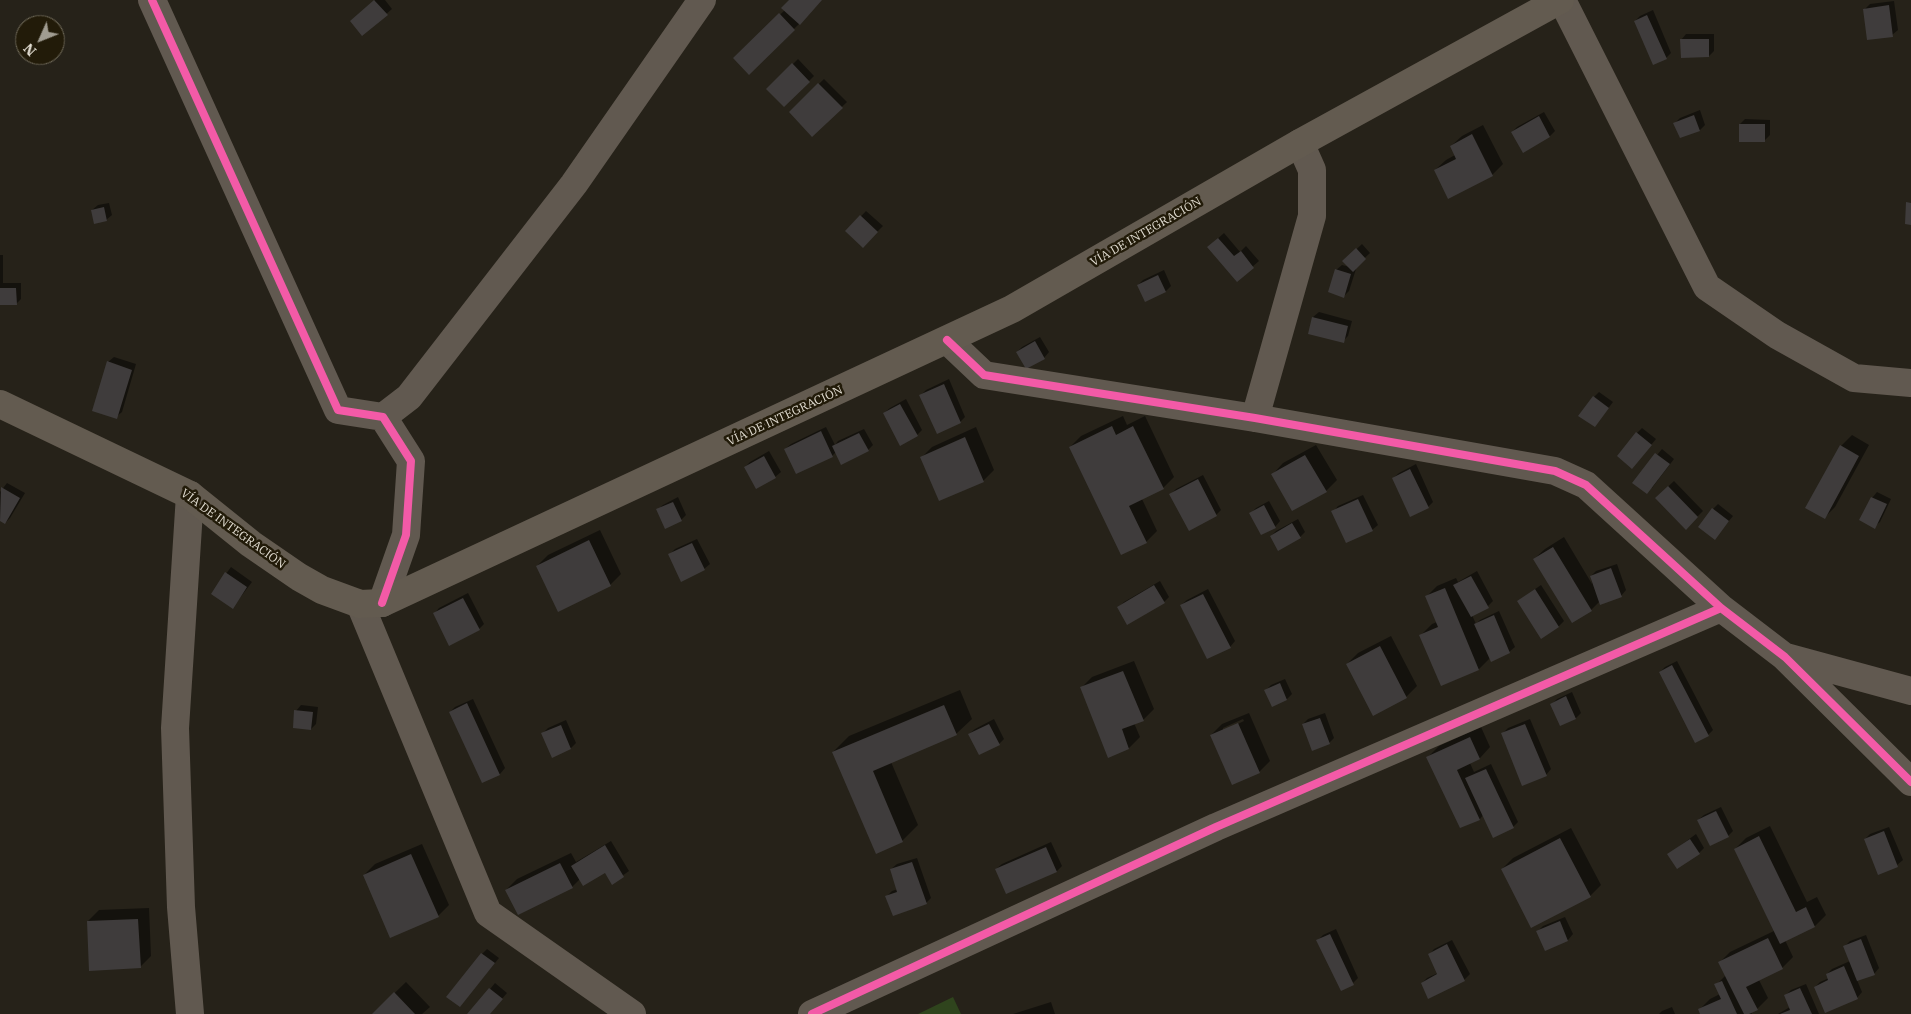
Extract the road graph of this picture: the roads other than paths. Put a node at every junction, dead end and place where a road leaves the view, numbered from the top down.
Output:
1 (702, 0) edge
2 (1561, 0) edge
3 (161, 4) edge
4 (1300, 143) junction
5 (947, 340) junction
6 (1911, 383) edge
7 (0, 404) edge
8 (383, 417) junction
9 (1255, 418) junction
10 (190, 495) junction
11 (371, 603) junction
12 (1721, 608) junction
13 (1785, 656) junction
14 (1911, 691) edge
15 (1911, 782) edge
16 (190, 1014) edge
17 (632, 1014) edge
18 (812, 1014) edge

1 - 8 street
2 - 4 main road, VÍA DE INTEGRACIÓN
2 - 6 street
3 - 8 street
4 - 5 main road, VÍA DE INTEGRACIÓN
4 - 9 street
5 - 9 street
5 - 11 main road, VÍA DE INTEGRACIÓN
7 - 10 main road, VÍA DE INTEGRACIÓN
8 - 11 street
9 - 12 street
10 - 11 main road, VÍA DE INTEGRACIÓN
10 - 16 street
11 - 17 street
12 - 13 street
12 - 18 street
13 - 14 street
13 - 15 street

